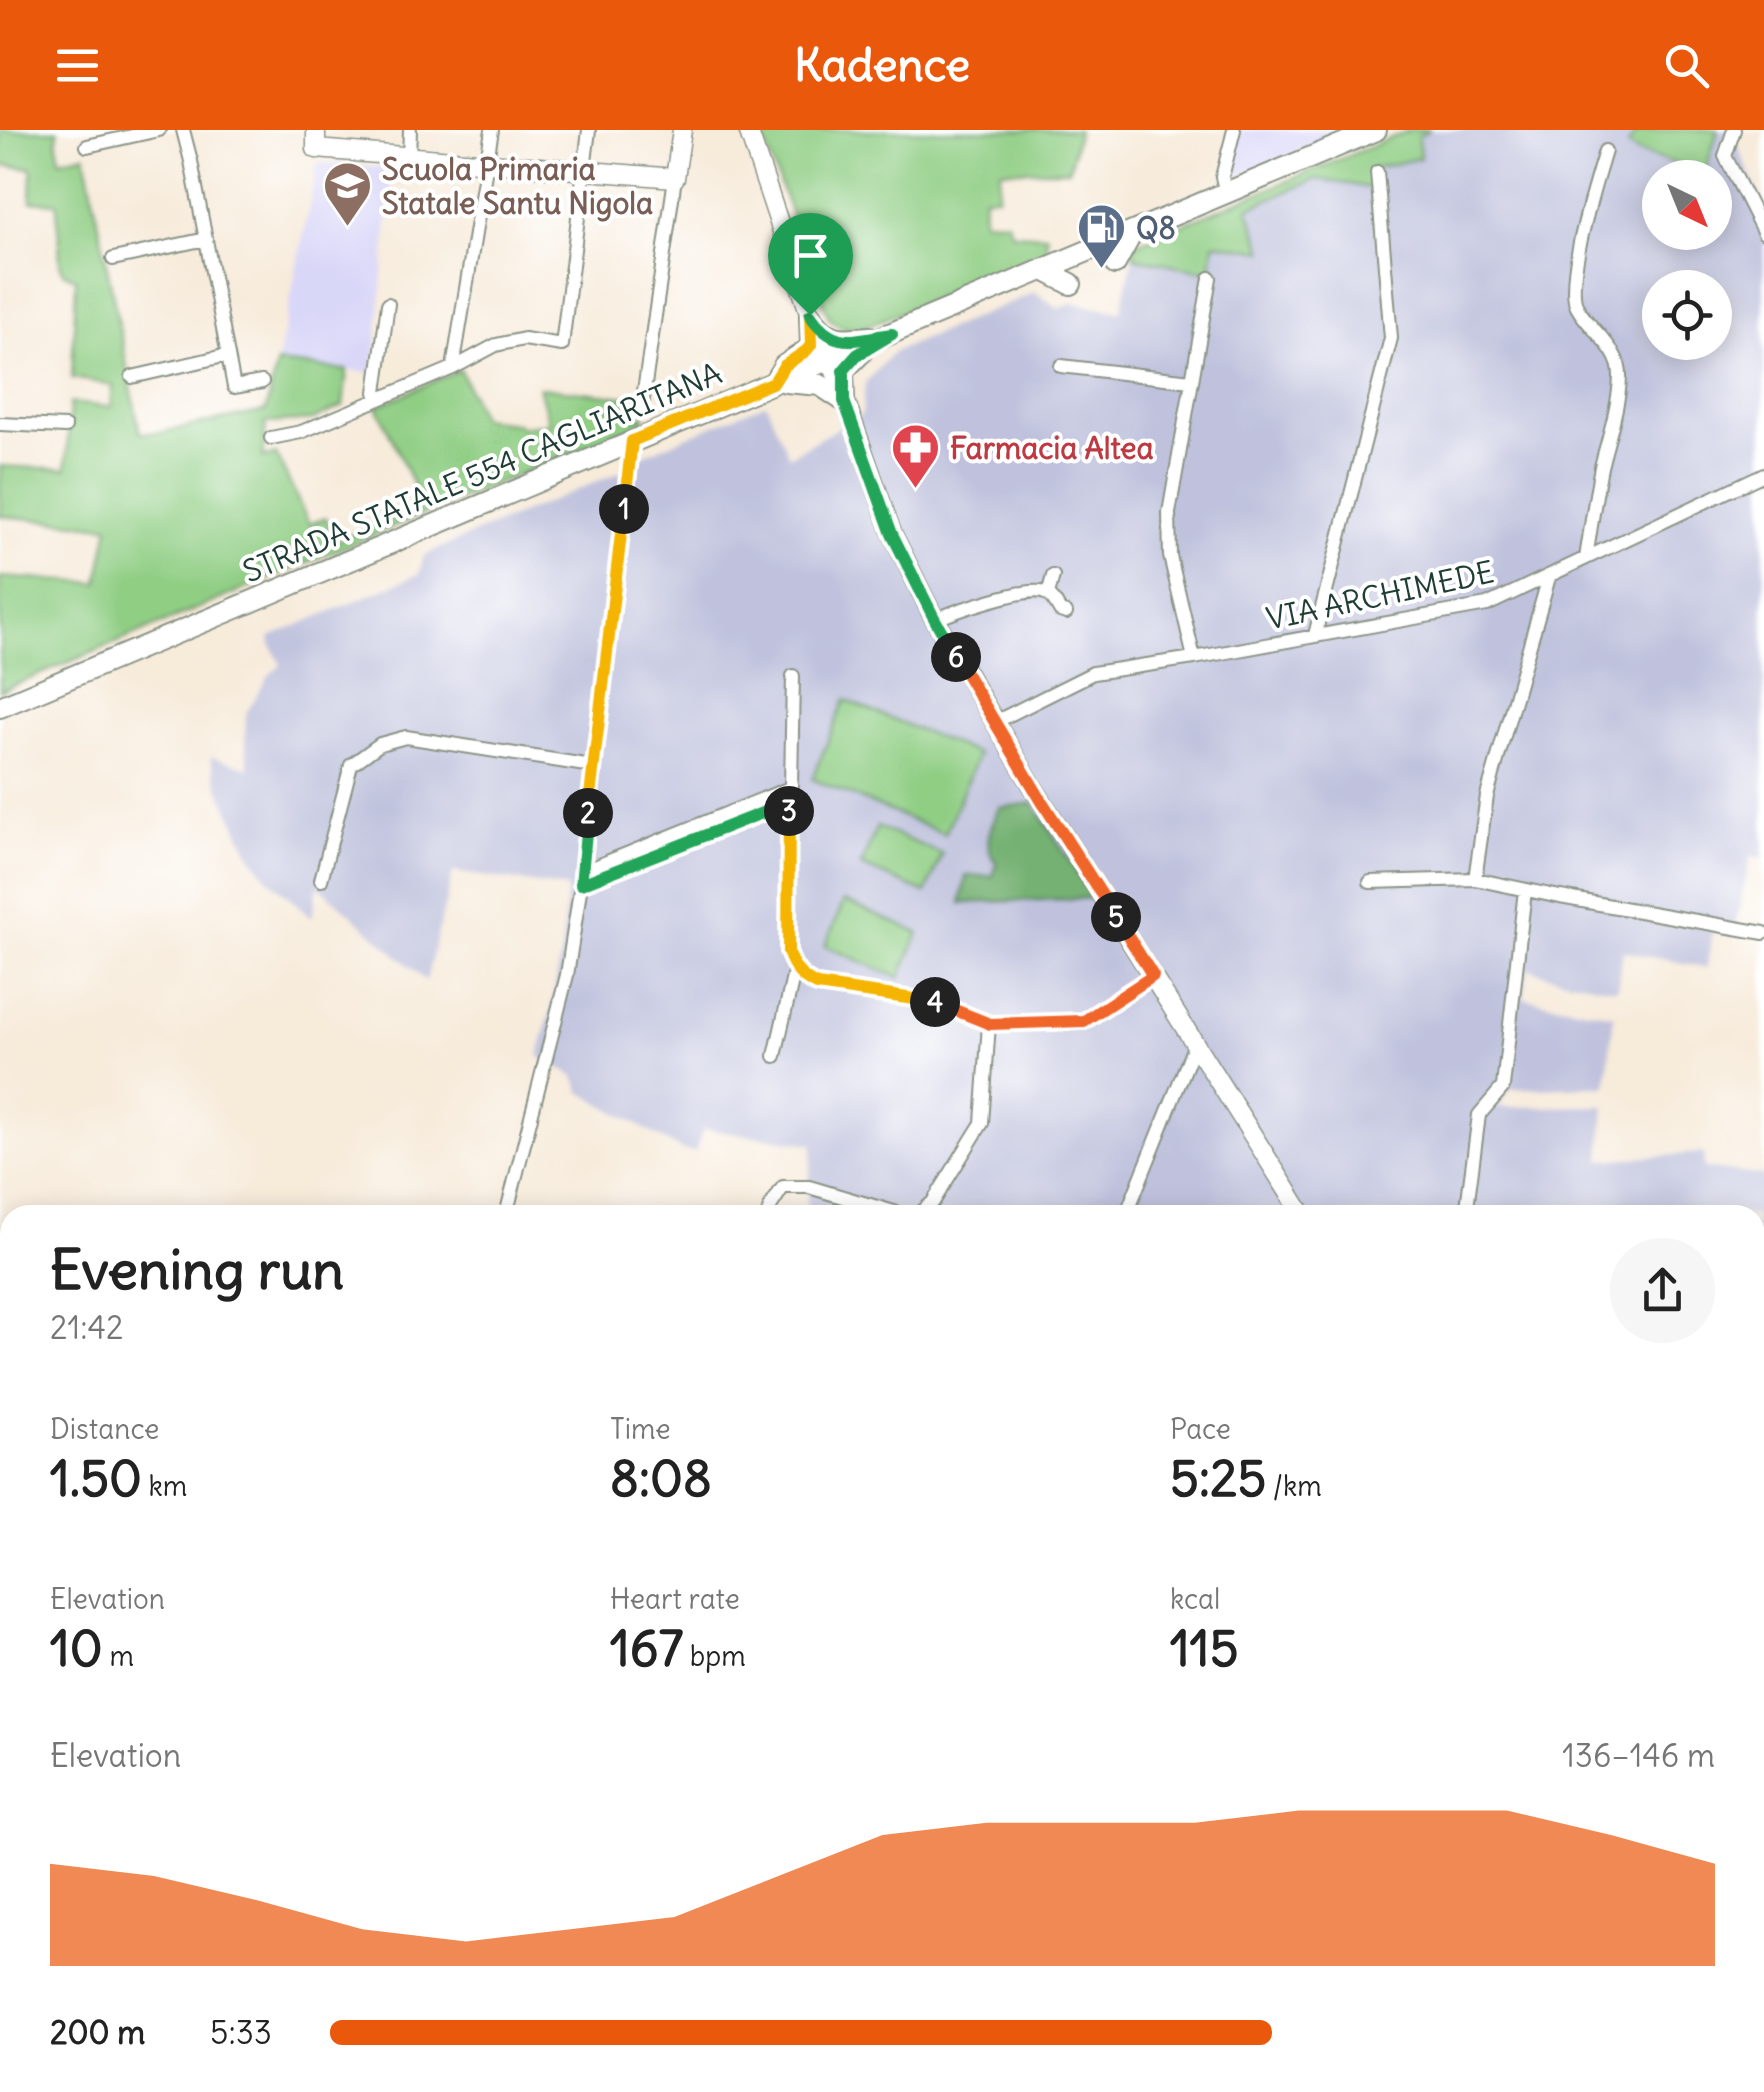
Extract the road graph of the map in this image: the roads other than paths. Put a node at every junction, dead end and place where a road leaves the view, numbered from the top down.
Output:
1 (159, 130) edge
2 (183, 130) edge
3 (195, 130) edge
4 (410, 130) edge
5 (492, 130) edge
6 (589, 130) edge
7 (682, 130) edge
8 (748, 130) edge
9 (1234, 130) edge
10 (1376, 130) edge
11 (1734, 130) edge
12 (316, 140) edge
13 (87, 146) dead end
14 (1605, 150) dead end
15 (410, 157) junction
16 (191, 161) junction
17 (488, 162) junction
18 (584, 171) junction
19 (1376, 172) dead end
20 (676, 178) junction
21 (1226, 193) junction
22 (1764, 232) edge
23 (1132, 233) junction
24 (206, 239) junction
25 (113, 258) dead end
26 (1115, 264) dead end
27 (1044, 270) junction
28 (1210, 278) dead end
29 (1071, 284) dead end
30 (388, 304) dead end
31 (810, 315) junction
32 (892, 334) junction
33 (228, 355) junction
34 (832, 360) junction
35 (1061, 366) dead end
36 (453, 368) junction
37 (132, 377) dead end
38 (1191, 381) junction
39 (262, 382) dead end
40 (774, 382) junction
41 (378, 400) junction
42 (844, 401) junction
43 (641, 412) dead end
44 (0, 424) edge
45 (65, 427) dead end
46 (271, 438) dead end
47 (632, 441) junction
48 (1764, 474) edge
49 (1586, 558) junction
50 (1052, 576) dead end
51 (1550, 576) junction
52 (1048, 594) junction
53 (1066, 612) dead end
54 (935, 620) junction
55 (1315, 636) junction
56 (1194, 658) junction
57 (793, 676) dead end
58 (0, 707) edge
59 (994, 722) junction
60 (592, 766) junction
61 (790, 795) junction
62 (581, 878) junction
63 (1475, 879) junction
64 (321, 880) dead end
65 (1370, 882) dead end
66 (1525, 890) junction
67 (1764, 933) edge
68 (794, 968) junction
69 (1153, 976) junction
70 (990, 1024) junction
71 (1195, 1044) junction
72 (774, 1056) dead end
73 (508, 1205) edge
74 (771, 1205) edge
75 (870, 1205) edge
76 (930, 1205) edge
77 (1130, 1205) edge
78 (1297, 1205) edge
79 (1467, 1205) edge

1 - 13 street
2 - 16 street
3 - 16 street
4 - 15 street
5 - 17 street
6 - 18 street
7 - 20 main road
8 - 31 main road
9 - 21 street
10 - 21 main road, STRADA STATALE 554 CAGLIARITANA
11 - 22 street
12 - 15 main road
14 - 49 street
15 - 17 main road
16 - 24 street
17 - 18 main road
17 - 36 street
18 - 20 main road
18 - 36 street
19 - 55 street
20 - 43 street
21 - 23 main road, STRADA STATALE 554 CAGLIARITANA
23 - 26 main road
23 - 27 main road, STRADA STATALE 554 CAGLIARITANA
24 - 25 street
24 - 33 street
27 - 29 main road
27 - 32 main road, STRADA STATALE 554 CAGLIARITANA
28 - 38 street
30 - 41 street
31 - 32 main road
31 - 34 main road
31 - 40 main road
32 - 34 main road, STRADA STATALE 554 CAGLIARITANA
32 - 42 main road
33 - 37 street
33 - 39 street
34 - 40 main road, STRADA STATALE 554 CAGLIARITANA
34 - 42 main road
35 - 38 street
36 - 41 street
38 - 56 street
40 - 42 main road
40 - 47 main road, STRADA STATALE 554 CAGLIARITANA
41 - 46 street
42 - 54 main road
44 - 45 street
47 - 58 main road, STRADA STATALE 554 CAGLIARITANA
47 - 60 street
48 - 49 street, VIA ARCHIMEDE
49 - 51 street, VIA ARCHIMEDE
50 - 52 street
51 - 55 street, VIA ARCHIMEDE
51 - 63 street
52 - 53 street
52 - 54 street
54 - 59 main road
55 - 56 street, VIA ARCHIMEDE
56 - 59 street, VIA ARCHIMEDE
57 - 61 street
59 - 69 main road
60 - 62 street
60 - 64 street
61 - 62 street
61 - 68 street
62 - 73 street
63 - 65 street
63 - 66 street
66 - 67 street
66 - 79 street
68 - 70 street
68 - 72 street
69 - 70 street
69 - 71 main road
70 - 76 street
71 - 77 street
71 - 78 main road
74 - 75 street

